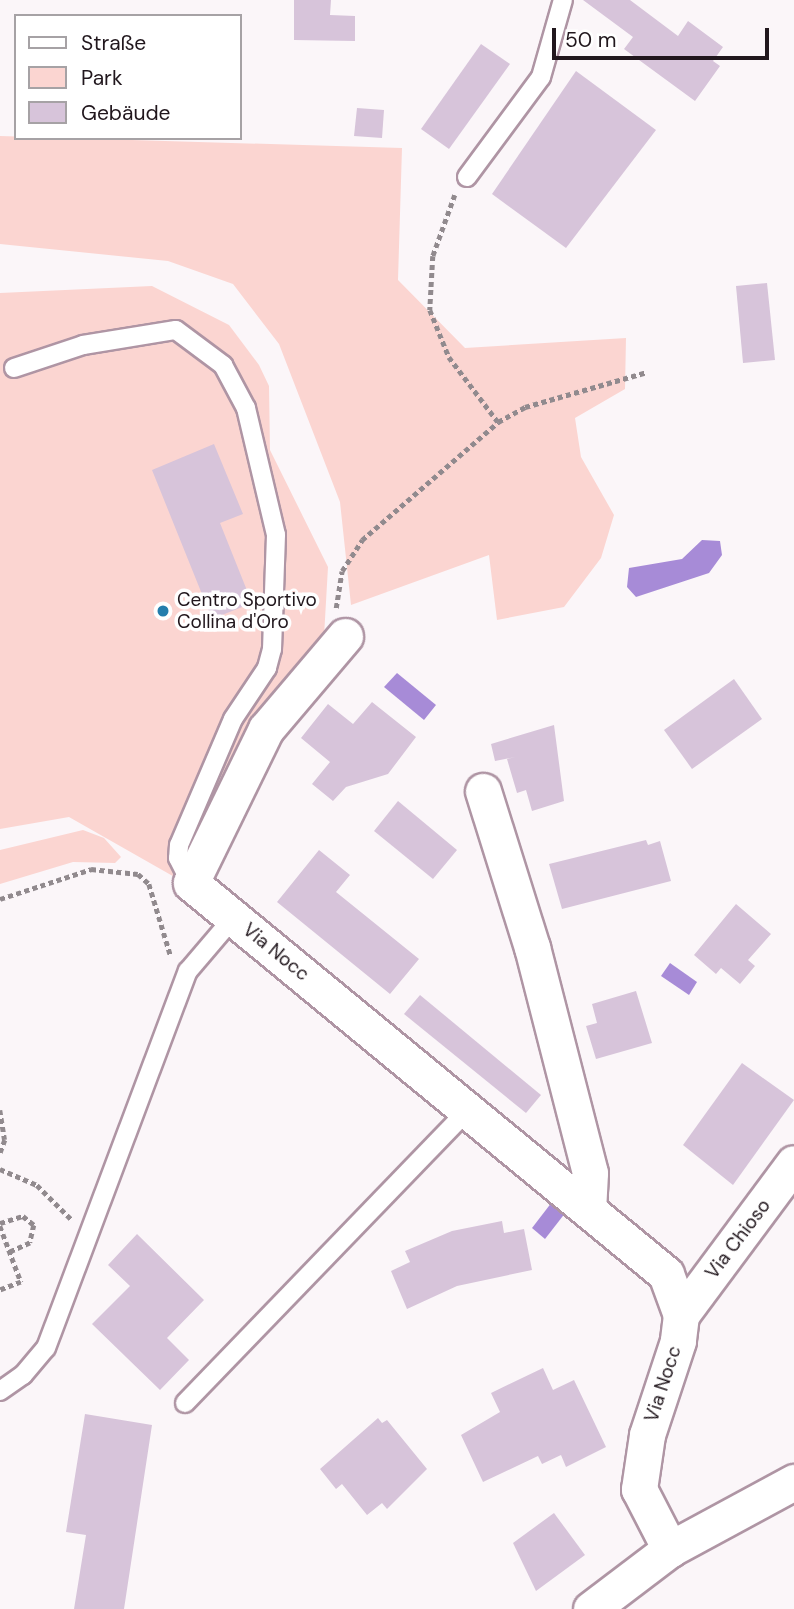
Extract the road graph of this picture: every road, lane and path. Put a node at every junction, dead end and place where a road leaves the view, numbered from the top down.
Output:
1 (563, 0) edge
2 (467, 177) joint
3 (15, 368) dead end
4 (647, 372) dead end
5 (498, 422) junction
6 (337, 647) joint
7 (483, 791) dead end
8 (191, 883) junction
9 (0, 899) edge
10 (234, 917) junction
11 (188, 971) junction
12 (469, 1109) junction
13 (0, 1110) edge
14 (0, 1154) edge
15 (794, 1163) edge
16 (0, 1169) edge
17 (588, 1206) junction
18 (93, 1224) junction
19 (0, 1225) edge
20 (2, 1238) edge
21 (10, 1252) junction
22 (0, 1290) edge
23 (681, 1315) junction
24 (0, 1391) edge
25 (185, 1403) dead end
26 (794, 1482) edge
27 (670, 1549) junction
28 (591, 1609) edge

1 - 2 lane
2 - 5 path
3 - 8 lane
4 - 5 path
5 - 6 path
6 - 8 street
7 - 17 street
8 - 10 street, Via Nocc
9 - 11 path
10 - 11 lane
10 - 12 street, Via Nocc
11 - 18 lane
12 - 17 street, Via Nocc
12 - 25 lane
13 - 14 path
15 - 23 street, Via Chioso
16 - 18 path
17 - 23 street, Via Nocc
18 - 24 lane
19 - 20 path
19 - 21 path
20 - 21 path
21 - 22 path
23 - 27 street, Via Nocc
26 - 27 street
27 - 28 street

